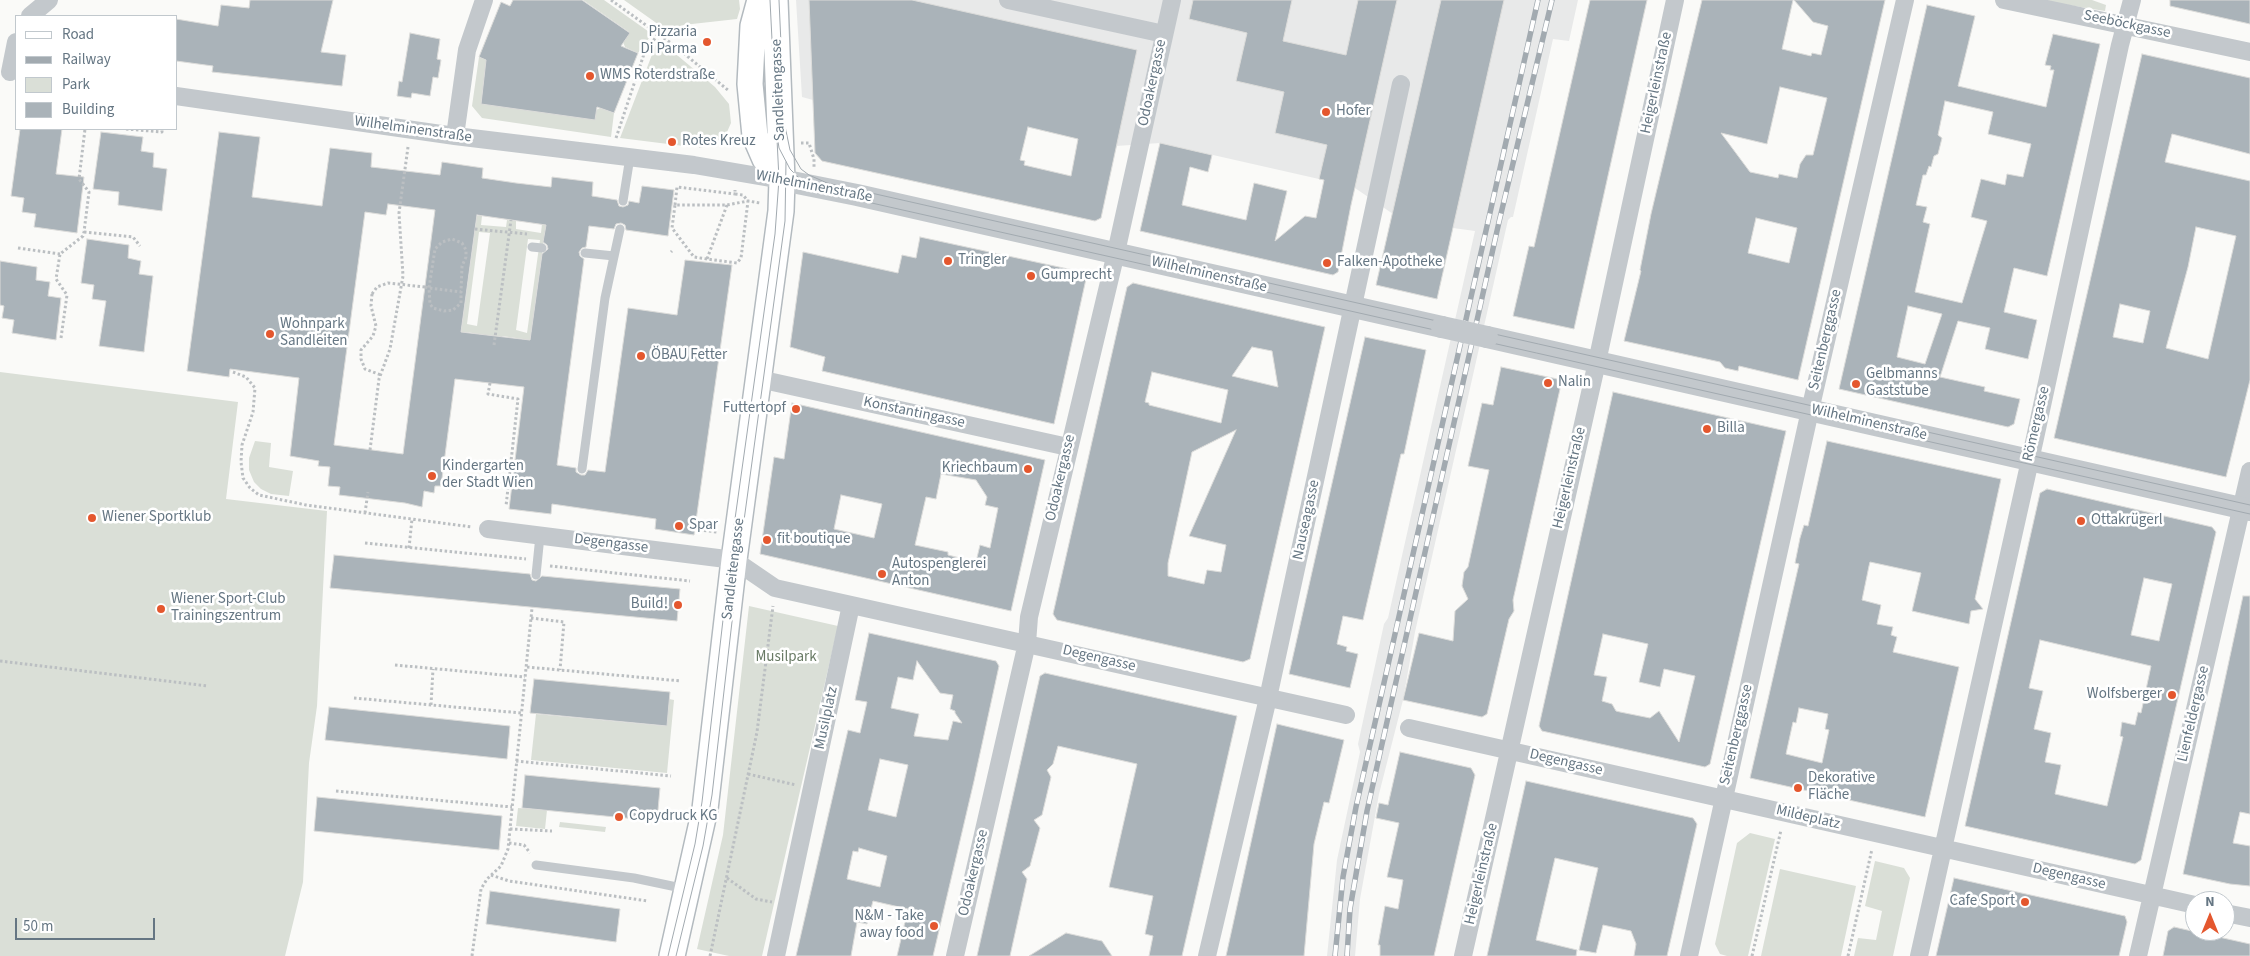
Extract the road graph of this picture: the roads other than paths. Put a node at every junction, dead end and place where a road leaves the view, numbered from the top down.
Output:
1 (49, 0) edge
2 (484, 0) edge
3 (760, 0) edge
4 (775, 0) edge
5 (1008, 0) edge
6 (1172, 0) edge
7 (1675, 0) edge
8 (1905, 0) edge
9 (2004, 0) edge
10 (2132, 0) edge
11 (31, 15) edge
12 (2126, 24) junction
13 (1164, 34) junction
14 (15, 46) edge
15 (2250, 52) edge
16 (9, 72) edge
17 (1401, 84) dead end
18 (178, 96) edge
19 (455, 136) junction
20 (630, 157) junction
21 (782, 180) junction
22 (624, 201) dead end
23 (620, 230) dead end
24 (532, 247) dead end
25 (542, 248) dead end
26 (585, 253) dead end
27 (1116, 254) junction
28 (614, 256) junction
29 (1353, 307) junction
30 (1597, 362) junction
31 (759, 379) junction
32 (1810, 410) junction
33 (1068, 447) junction
34 (2030, 459) junction
35 (582, 469) dead end
36 (2250, 471) edge
37 (2246, 509) edge
38 (488, 529) road end
39 (540, 536) junction
40 (734, 560) junction
41 (536, 575) dead end
42 (851, 605) junction
43 (1027, 642) junction
44 (1268, 698) junction
45 (1346, 715) dead end
46 (1409, 728) dead end
47 (1510, 750) junction
48 (1723, 798) junction
49 (1943, 849) junction
50 (536, 865) road end
51 (688, 889) junction
52 (2152, 895) junction
53 (2185, 903) edge
54 (2235, 914) edge
55 (2250, 918) edge
56 (672, 956) edge
57 (776, 956) edge
58 (955, 956) edge
59 (1207, 956) edge
60 (1463, 956) edge
61 (1689, 956) edge
62 (1919, 956) edge
63 (2138, 956) edge

1 - 11 street
2 - 19 street
3 - 21 main road, Sandleitengasse
4 - 21 main road, Sandleitengasse
5 - 13 street
6 - 13 street, Odoakergasse
7 - 30 street, Heigerleinstraße
8 - 32 street, Seitenberggasse
9 - 12 street, Seeböckgasse
10 - 12 street, Römergasse
12 - 15 street, Seeböckgasse
12 - 34 street, Römergasse
13 - 27 street, Odoakergasse
14 - 16 street
17 - 29 street, Nauseagasse
18 - 19 street, Wilhelminenstraße
19 - 20 street, Wilhelminenstraße
20 - 21 street, Wilhelminenstraße
20 - 22 lane
21 - 27 street, Wilhelminenstraße
21 - 31 main road, Sandleitengasse
23 - 28 lane
24 - 25 lane
26 - 28 lane
27 - 29 street, Wilhelminenstraße
27 - 33 street, Odoakergasse
28 - 35 lane
29 - 30 street, Wilhelminenstraße, bridge
29 - 44 street, Nauseagasse
30 - 32 street, Wilhelminenstraße
30 - 47 street, Heigerleinstraße
31 - 33 street, Konstantingasse
31 - 40 main road, Sandleitengasse
32 - 34 street, Wilhelminenstraße
32 - 48 street, Seitenberggasse
33 - 43 street, Odoakergasse
34 - 37 street, Wilhelminenstraße
34 - 49 street, Römergasse
36 - 37 street, Lienfeldergasse
37 - 52 street, Lienfeldergasse
38 - 39 street, Degengasse
39 - 40 street, Degengasse
39 - 41 lane
40 - 42 street
40 - 51 main road, Sandleitengasse
42 - 43 street, Degengasse
42 - 57 street, Musilplatz
43 - 44 street, Degengasse
43 - 58 street, Odoakergasse
44 - 45 street, Degengasse
44 - 59 street, Nauseagasse
46 - 47 street, Degengasse
47 - 48 street, Degengasse
47 - 60 street, Heigerleinstraße
48 - 49 street, Mildeplatz
48 - 61 street
49 - 52 street, Degengasse
49 - 62 street
50 - 51 lane
51 - 56 main road, Sandleitengasse
52 - 53 street, Degengasse
52 - 63 street, Lienfeldergasse
54 - 55 street

